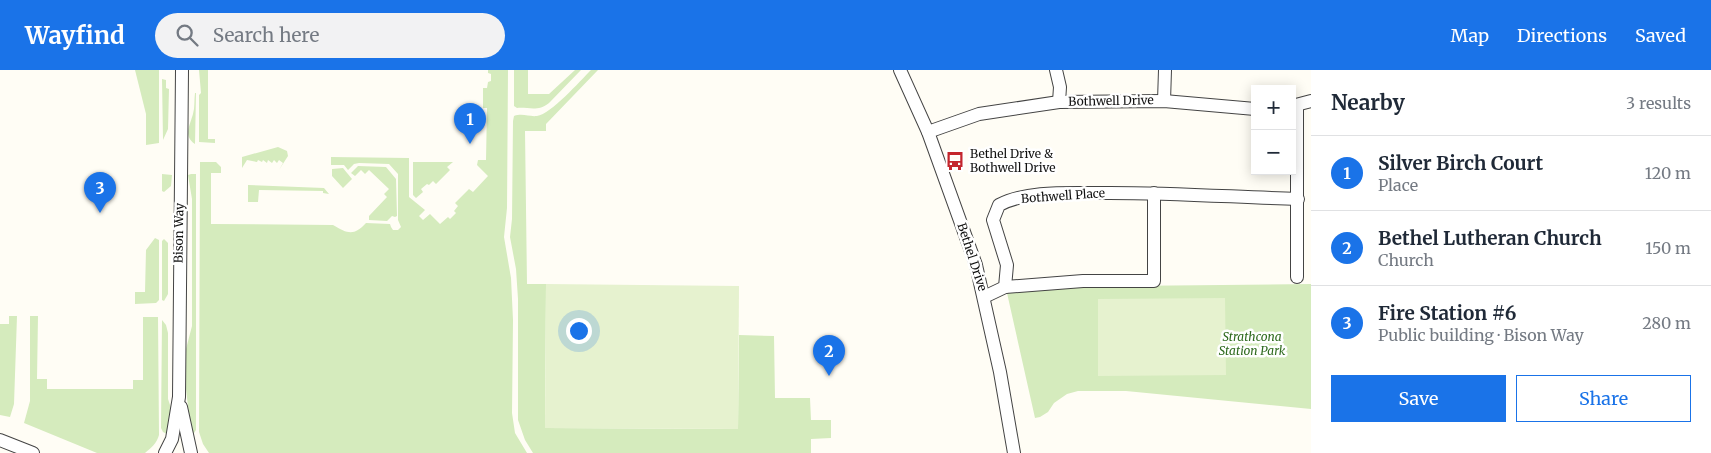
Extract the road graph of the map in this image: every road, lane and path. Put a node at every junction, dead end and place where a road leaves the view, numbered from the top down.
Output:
1 (182, 70) edge
2 (900, 70) edge
3 (1056, 70) edge
4 (1165, 70) edge
5 (1164, 101) junction
6 (1311, 101) edge
7 (1059, 102) junction
8 (1296, 105) edge
9 (1251, 109) edge
10 (1295, 130) edge
11 (928, 132) junction
12 (1154, 192) junction
13 (1298, 198) junction
14 (1297, 277) dead end
15 (1005, 287) junction
16 (984, 297) junction
17 (179, 397) junction
18 (0, 440) edge
19 (34, 453) edge
20 (166, 453) edge
21 (191, 453) edge
22 (1014, 453) edge

1 - 17 street, Bison Way
2 - 11 street, Bethel Drive
3 - 7 street, Bothwell Drive
4 - 5 street, Bothwell Drive
5 - 7 street, Bothwell Drive
5 - 9 street, Bothwell Drive
6 - 8 street
7 - 11 street, Bothwell Drive
10 - 13 street
11 - 16 street, Bethel Drive
12 - 13 street, Bothwell Place
12 - 15 street
12 - 15 street, Bothwell Place
13 - 14 street
15 - 16 street
16 - 22 street, Bethel Drive
17 - 20 street, Bison Way
17 - 21 street, Bison Way
18 - 19 street

